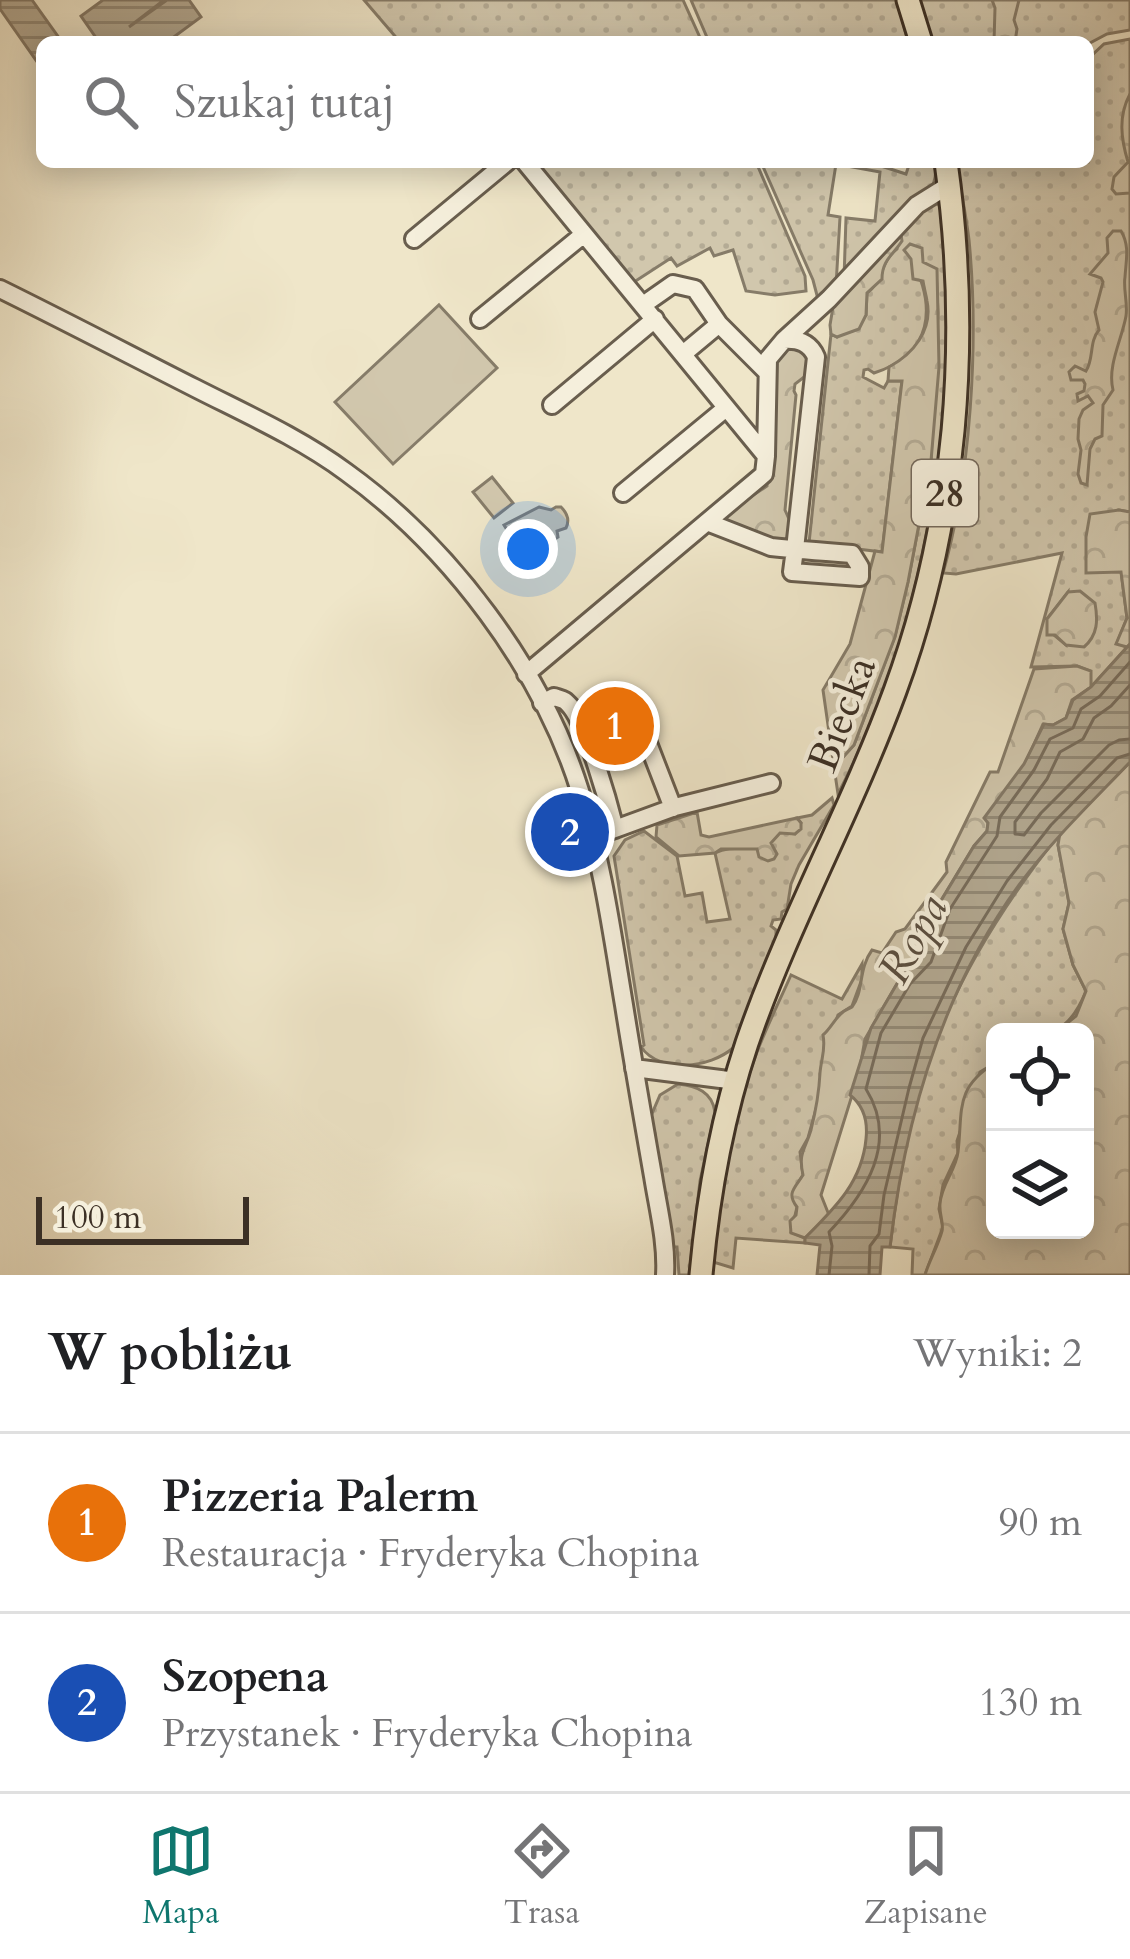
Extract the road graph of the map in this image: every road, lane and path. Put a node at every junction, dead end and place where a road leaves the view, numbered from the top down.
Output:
1 (908, 0) edge
2 (919, 36) edge
3 (500, 168) edge
4 (530, 168) edge
5 (947, 168) edge
6 (950, 185) junction
7 (584, 234) junction
8 (414, 239) dead end
9 (0, 289) edge
10 (829, 299) junction
11 (649, 312) junction
12 (480, 319) dead end
13 (719, 323) junction
14 (784, 340) junction
15 (683, 354) junction
16 (815, 358) junction
17 (767, 371) junction
18 (552, 405) dead end
19 (727, 407) junction
20 (766, 456) junction
21 (623, 493) dead end
22 (707, 522) junction
23 (526, 674) junction
24 (542, 703) junction
25 (634, 707) dead end
26 (771, 783) dead end
27 (673, 808) junction
28 (615, 829) junction
29 (593, 837) junction
30 (634, 1068) junction
31 (736, 1081) junction
32 (665, 1275) edge
33 (701, 1275) edge

1 - 2 main road
3 - 8 street
4 - 7 street
5 - 6 main road, Biecka / 28
6 - 10 street
6 - 31 main road, Biecka / 28
7 - 11 street
7 - 12 street
9 - 23 street
10 - 14 street
10 - 16 street
11 - 13 street
11 - 15 street
11 - 18 street
13 - 15 street
13 - 17 street
14 - 16 street
14 - 17 street
15 - 19 street
16 - 22 street
17 - 20 street
19 - 20 street
19 - 21 street
20 - 22 street
22 - 23 street
23 - 24 street
24 - 28 street
24 - 29 street
25 - 27 street
26 - 27 street
27 - 28 street
28 - 29 street
29 - 30 street
30 - 31 street
30 - 32 street
31 - 33 main road, Biecka / 28

